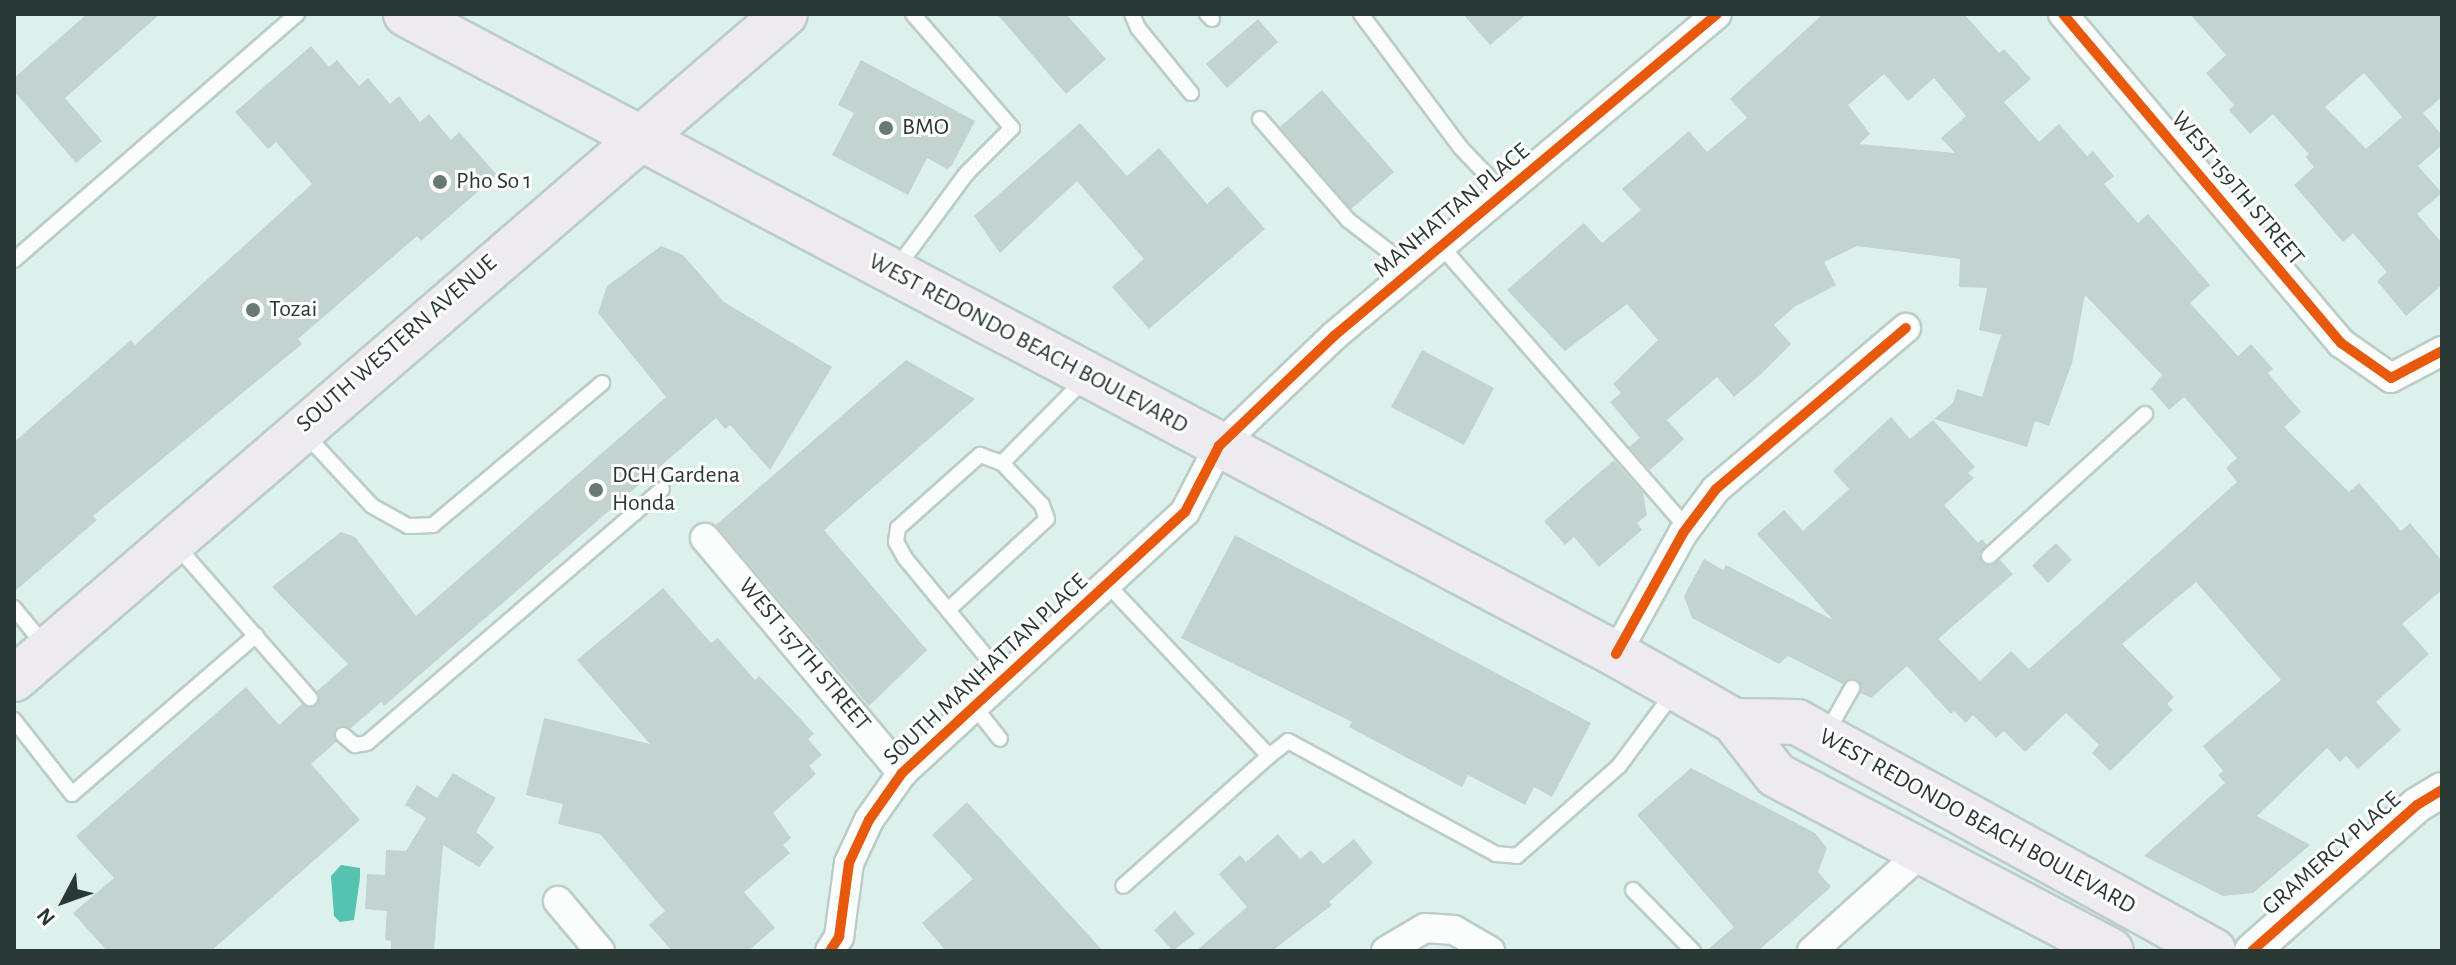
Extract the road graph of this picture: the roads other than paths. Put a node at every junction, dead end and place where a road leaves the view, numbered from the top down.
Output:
1 (297, 14) edge
2 (406, 14) edge
3 (785, 14) edge
4 (913, 14) edge
5 (1132, 14) edge
6 (1361, 14) edge
7 (1717, 14) edge
8 (2063, 14) edge
9 (1191, 93) dead end
10 (1260, 119) dead end
11 (638, 137) junction
12 (1504, 193) junction
13 (1441, 246) junction
14 (14, 260) edge
15 (1413, 270) junction
16 (893, 273) junction
17 (1906, 328) dead end
18 (2442, 351) edge
19 (1088, 376) junction
20 (602, 383) dead end
21 (2145, 414) dead end
22 (299, 428) junction
23 (1219, 446) junction
24 (1002, 463) junction
25 (662, 489) dead end
26 (1687, 528) junction
27 (705, 538) dead end
28 (172, 541) junction
29 (1989, 556) dead end
30 (1107, 584) junction
31 (14, 608) edge
32 (948, 610) junction
33 (256, 635) junction
34 (48, 649) junction
35 (1616, 654) junction
36 (1003, 677) junction
37 (14, 679) edge
38 (1676, 688) junction
39 (1852, 688) dead end
40 (310, 698) dead end
41 (973, 705) junction
42 (14, 720) edge
43 (1734, 721) junction
44 (343, 735) dead end
45 (1824, 738) junction
46 (1000, 739) dead end
47 (1269, 756) junction
48 (902, 773) junction
49 (2442, 790) edge
50 (1922, 852) junction
51 (1123, 886) dead end
52 (1633, 890) dead end
53 (558, 901) dead end
54 (600, 951) edge
55 (830, 951) edge
56 (1386, 951) edge
57 (1490, 951) edge
58 (1693, 951) edge
59 (1812, 951) edge
60 (2111, 951) edge
61 (2213, 951) edge
62 (2252, 951) edge

1 - 14 lane
2 - 11 main road, WEST REDONDO BEACH BOULEVARD
3 - 11 main road, SOUTH WESTERN AVENUE
4 - 16 lane
5 - 9 lane
6 - 12 lane
7 - 12 street, MANHATTAN PLACE
8 - 18 street, WEST 159TH STREET
10 - 15 lane
11 - 16 main road, WEST REDONDO BEACH BOULEVARD
11 - 22 main road, SOUTH WESTERN AVENUE
12 - 13 street, MANHATTAN PLACE
13 - 15 street, MANHATTAN PLACE
13 - 26 lane
15 - 23 street, MANHATTAN PLACE
16 - 19 main road, WEST REDONDO BEACH BOULEVARD
17 - 26 street
19 - 23 main road, WEST REDONDO BEACH BOULEVARD
19 - 24 lane
20 - 22 lane
21 - 29 lane
22 - 28 main road, SOUTH WESTERN AVENUE
23 - 30 street, SOUTH MANHATTAN PLACE
23 - 35 main road, WEST REDONDO BEACH BOULEVARD
24 - 32 lane
24 - 32 lane
25 - 44 lane
26 - 35 street
27 - 48 street, WEST 157TH STREET
28 - 33 lane
28 - 34 main road, SOUTH WESTERN AVENUE
30 - 36 street, SOUTH MANHATTAN PLACE
30 - 47 lane
31 - 34 lane
32 - 36 lane
33 - 40 lane
33 - 42 lane
34 - 37 main road, SOUTH WESTERN AVENUE
35 - 38 main road, WEST REDONDO BEACH BOULEVARD
36 - 41 street, SOUTH MANHATTAN PLACE
38 - 43 main road, WEST REDONDO BEACH BOULEVARD
38 - 47 lane
39 - 45 lane
41 - 46 lane
41 - 48 street, SOUTH MANHATTAN PLACE
43 - 45 main road, WEST REDONDO BEACH BOULEVARD
43 - 50 main road, WEST REDONDO BEACH BOULEVARD
45 - 61 main road, WEST REDONDO BEACH BOULEVARD
47 - 51 lane
48 - 55 street, SOUTH MANHATTAN PLACE
49 - 62 street, GRAMERCY PLACE
50 - 59 street
50 - 60 main road, WEST REDONDO BEACH BOULEVARD
52 - 58 lane
53 - 54 street
56 - 57 street

